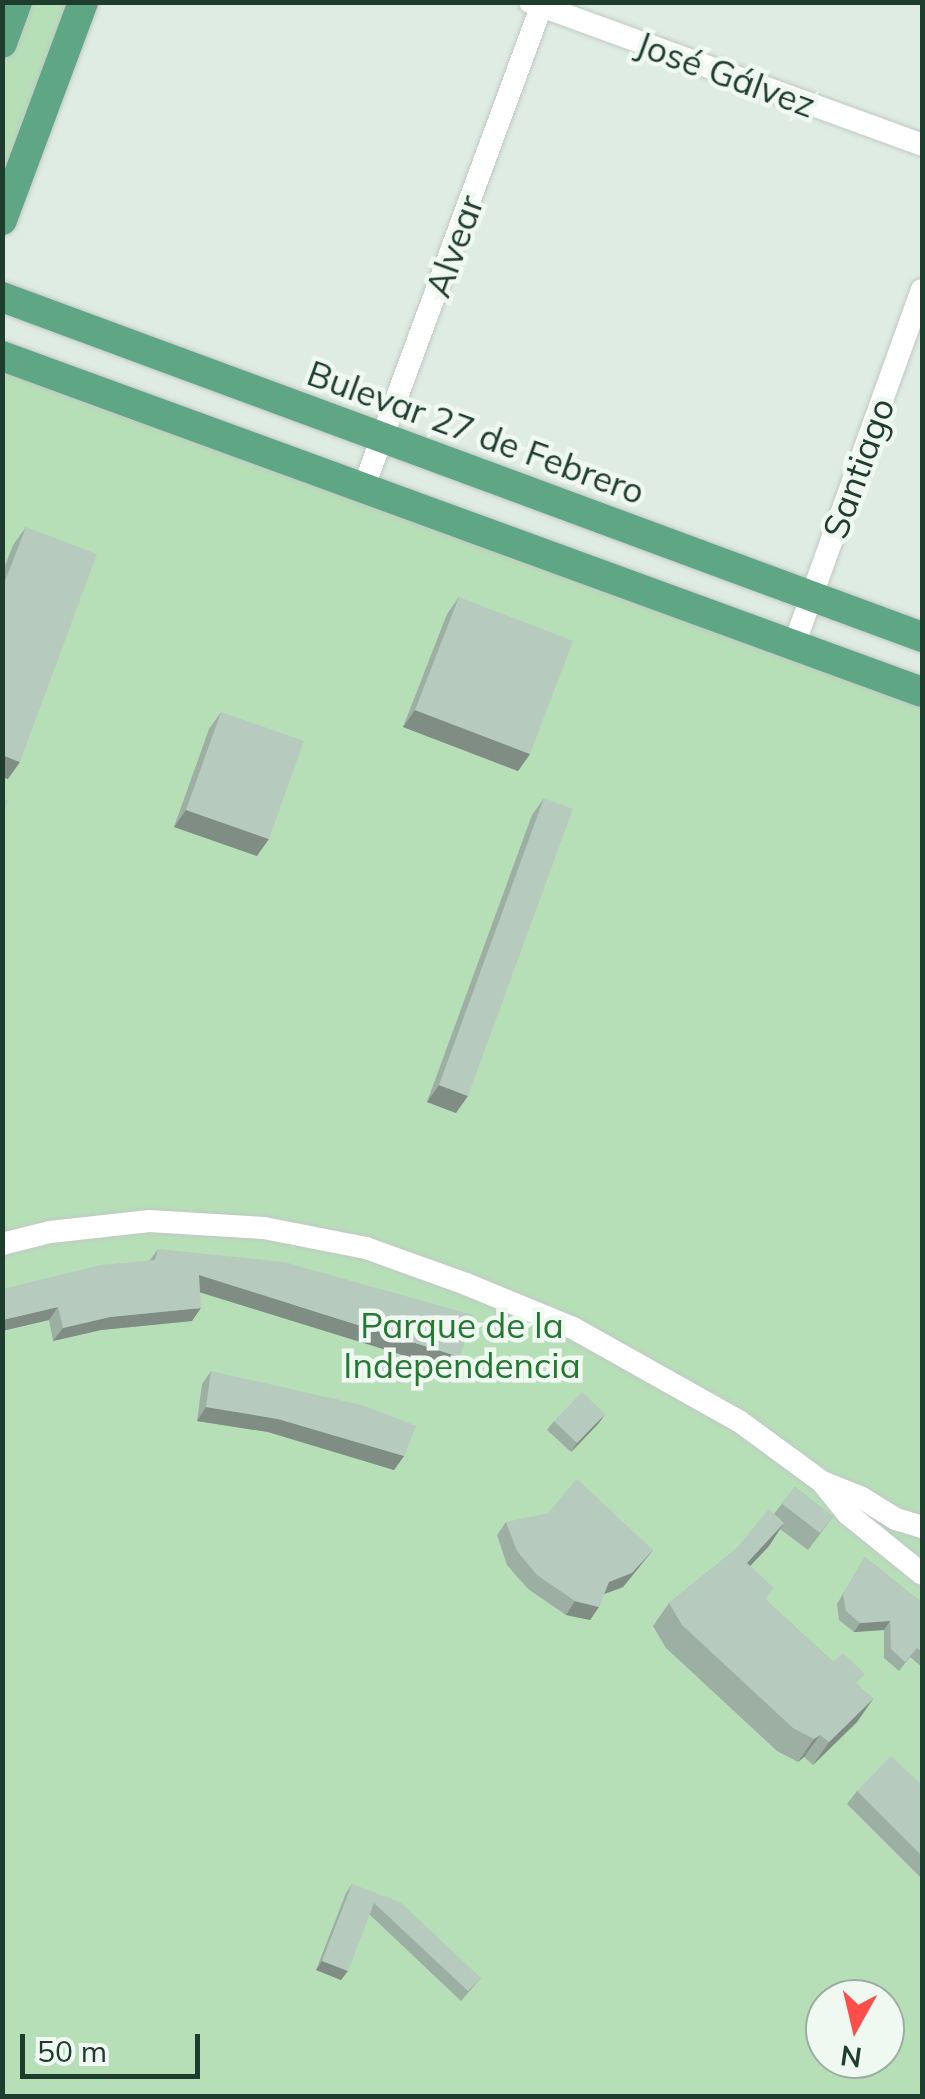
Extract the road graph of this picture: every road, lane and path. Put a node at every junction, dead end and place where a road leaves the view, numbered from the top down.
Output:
1 (17, 2) edge
2 (83, 2) edge
3 (538, 4) edge
4 (2, 43) edge
5 (922, 145) edge
6 (2, 220) edge
7 (922, 290) edge
8 (2, 297) edge
9 (2, 356) edge
10 (384, 438) junction
11 (363, 489) junction
12 (811, 596) junction
13 (922, 637) edge
14 (794, 645) junction
15 (922, 692) edge
16 (2, 1244) edge
17 (822, 1482) junction
18 (922, 1527) edge
19 (922, 1574) edge

1 - 4 main road
2 - 6 main road
3 - 5 street, José Gálvez
3 - 10 street, Alvear
7 - 12 street, Santiago
8 - 10 main road, Bulevar 27 de Febrero
9 - 11 main road
10 - 11 street, Alvear
10 - 12 main road, Bulevar 27 de Febrero
11 - 14 main road
12 - 13 main road, Bulevar 27 de Febrero
12 - 14 street, Santiago
14 - 15 main road
16 - 17 street
17 - 18 street
17 - 19 street

